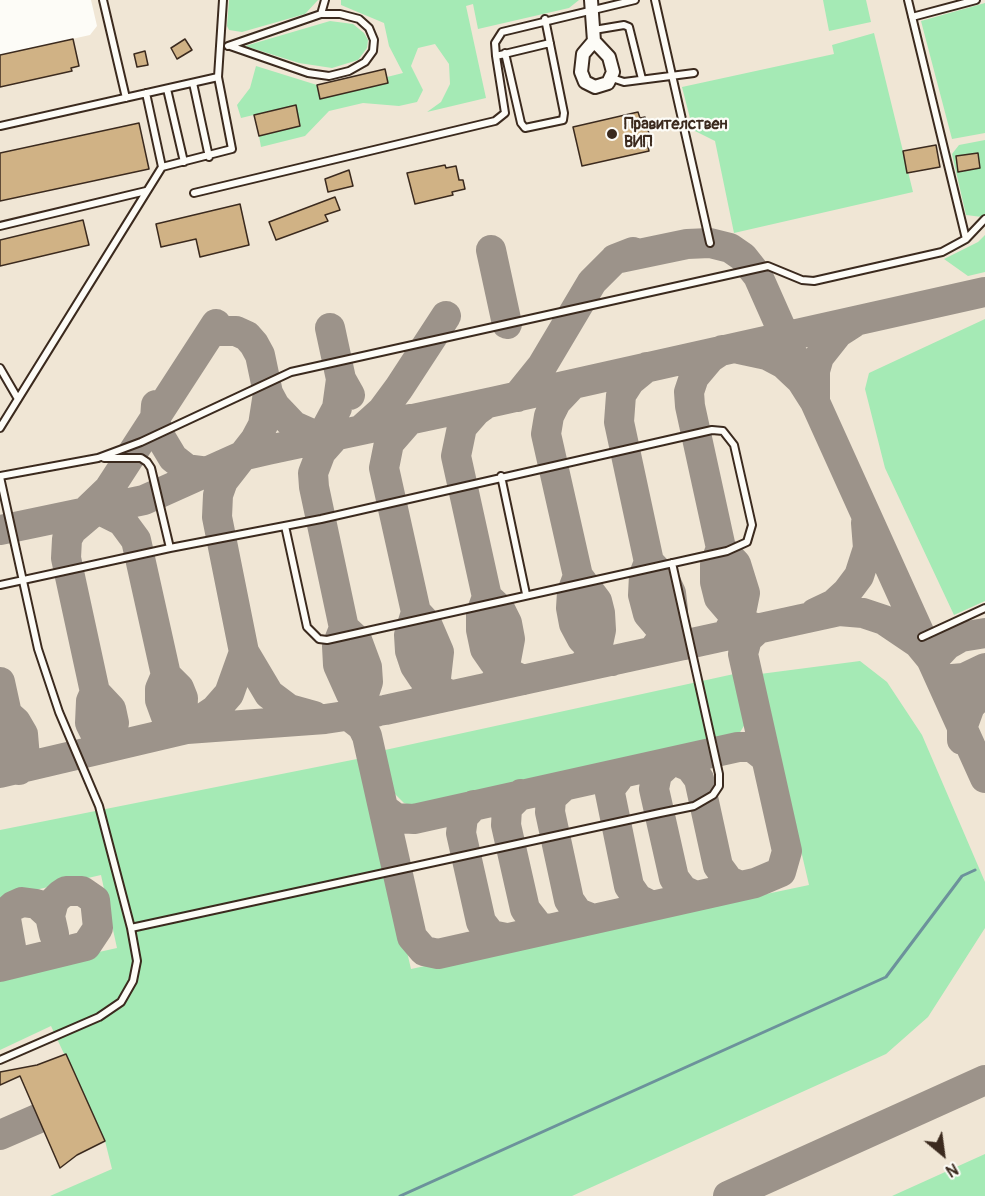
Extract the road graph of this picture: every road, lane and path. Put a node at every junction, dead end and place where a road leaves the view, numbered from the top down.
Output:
1 (104, 0) edge
2 (223, 0) edge
3 (325, 0) edge
4 (635, 0) edge
5 (655, 0) edge
6 (908, 0) edge
7 (976, 0) edge
8 (592, 5) edge
9 (321, 14) junction
10 (912, 17) junction
11 (545, 20) junction
12 (594, 35) junction
13 (550, 43) junction
14 (220, 45) junction
15 (230, 46) junction
16 (505, 53) junction
17 (496, 56) junction
18 (694, 73) dead end
19 (671, 75) junction
20 (218, 77) junction
21 (612, 78) junction
22 (642, 79) junction
23 (193, 83) junction
24 (167, 89) junction
25 (146, 93) junction
26 (126, 98) junction
27 (0, 126) edge
28 (209, 157) junction
29 (184, 162) junction
30 (162, 167) junction
31 (146, 191) junction
32 (194, 193) dead end
33 (985, 219) edge
34 (0, 226) edge
35 (966, 239) junction
36 (710, 243) dead end
37 (0, 368) edge
38 (18, 399) junction
39 (0, 428) edge
40 (98, 458) junction
41 (501, 476) junction
42 (0, 477) edge
43 (285, 526) junction
44 (170, 548) junction
45 (672, 562) junction
46 (24, 580) junction
47 (0, 585) edge
48 (526, 594) junction
49 (985, 608) edge
50 (921, 637) dead end
51 (131, 928) junction
52 (0, 1060) edge

1 - 26 lane
2 - 14 lane
3 - 9 lane
4 - 8 lane
5 - 19 lane
6 - 10 lane
7 - 10 lane
8 - 11 lane
8 - 12 street
9 - 15 lane
9 - 15 lane
10 - 35 lane
11 - 13 lane
11 - 17 lane
12 - 21 street
12 - 21 street
12 - 22 lane
13 - 16 lane
13 - 16 lane
14 - 15 lane
14 - 20 lane
16 - 17 lane
17 - 32 lane
18 - 19 lane
19 - 22 lane
19 - 36 lane
20 - 23 lane
20 - 28 lane
21 - 22 lane
23 - 24 lane
23 - 28 lane
24 - 25 lane
24 - 29 lane
25 - 26 lane
25 - 30 lane
26 - 27 lane
28 - 29 lane
29 - 30 lane
30 - 31 lane
31 - 34 lane
31 - 38 lane
33 - 35 lane
35 - 40 lane
37 - 38 lane
38 - 39 lane
40 - 42 lane
40 - 44 lane
41 - 43 lane
41 - 45 lane
41 - 48 lane
42 - 46 lane
43 - 44 lane
43 - 48 lane
44 - 46 lane
45 - 48 lane
45 - 51 lane
46 - 47 lane
46 - 51 lane
49 - 50 lane
51 - 52 lane

